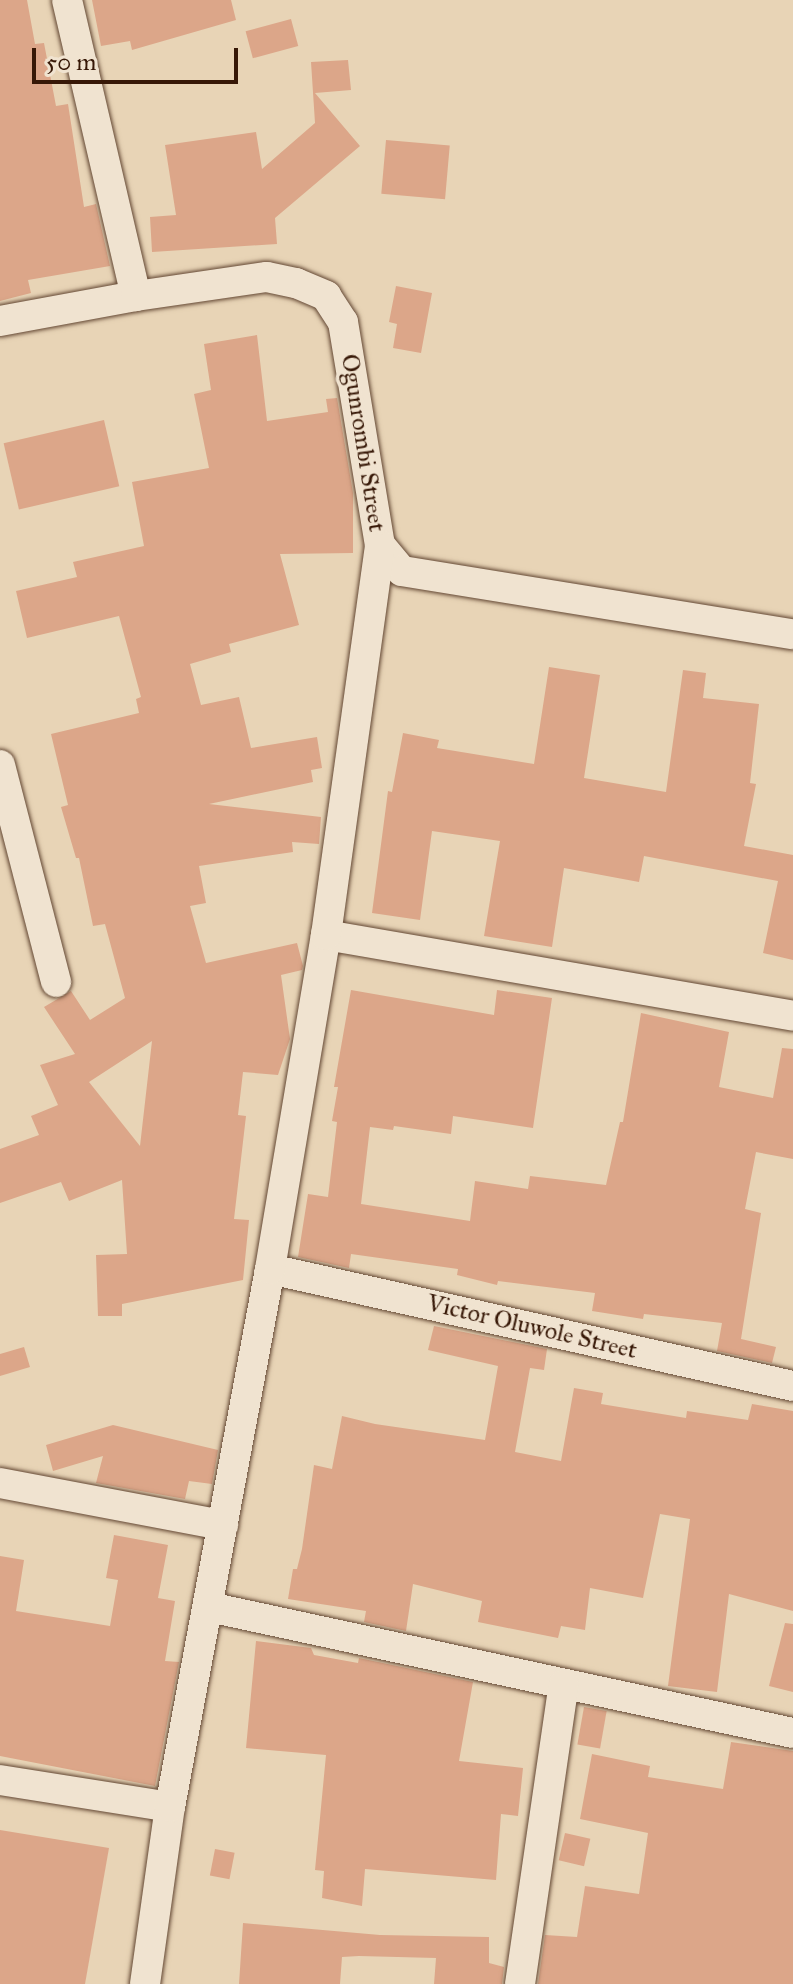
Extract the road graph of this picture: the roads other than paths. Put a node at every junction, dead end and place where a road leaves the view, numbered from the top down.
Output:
1 (67, 0) edge
2 (136, 296) junction
3 (0, 321) edge
4 (380, 545) junction
5 (793, 634) edge
6 (0, 765) edge
7 (326, 935) junction
8 (56, 982) dead end
9 (793, 1016) edge
10 (270, 1269) junction
11 (793, 1386) edge
12 (0, 1483) edge
13 (223, 1525) junction
14 (209, 1607) junction
15 (564, 1684) junction
16 (793, 1733) edge
17 (0, 1780) edge
18 (170, 1807) junction
19 (145, 1984) edge
20 (520, 1984) edge

1 - 2 street
2 - 3 street, Ogunrombi Street
2 - 4 street, Ogunrombi Street
4 - 5 street, Ogunrombi Street
4 - 7 street
6 - 8 street
7 - 9 street
7 - 10 street
10 - 11 street, Victor Oluwole Street
10 - 13 street
12 - 13 street
13 - 14 street
14 - 15 street
14 - 18 street
15 - 16 street
15 - 20 street
17 - 18 street
18 - 19 street

